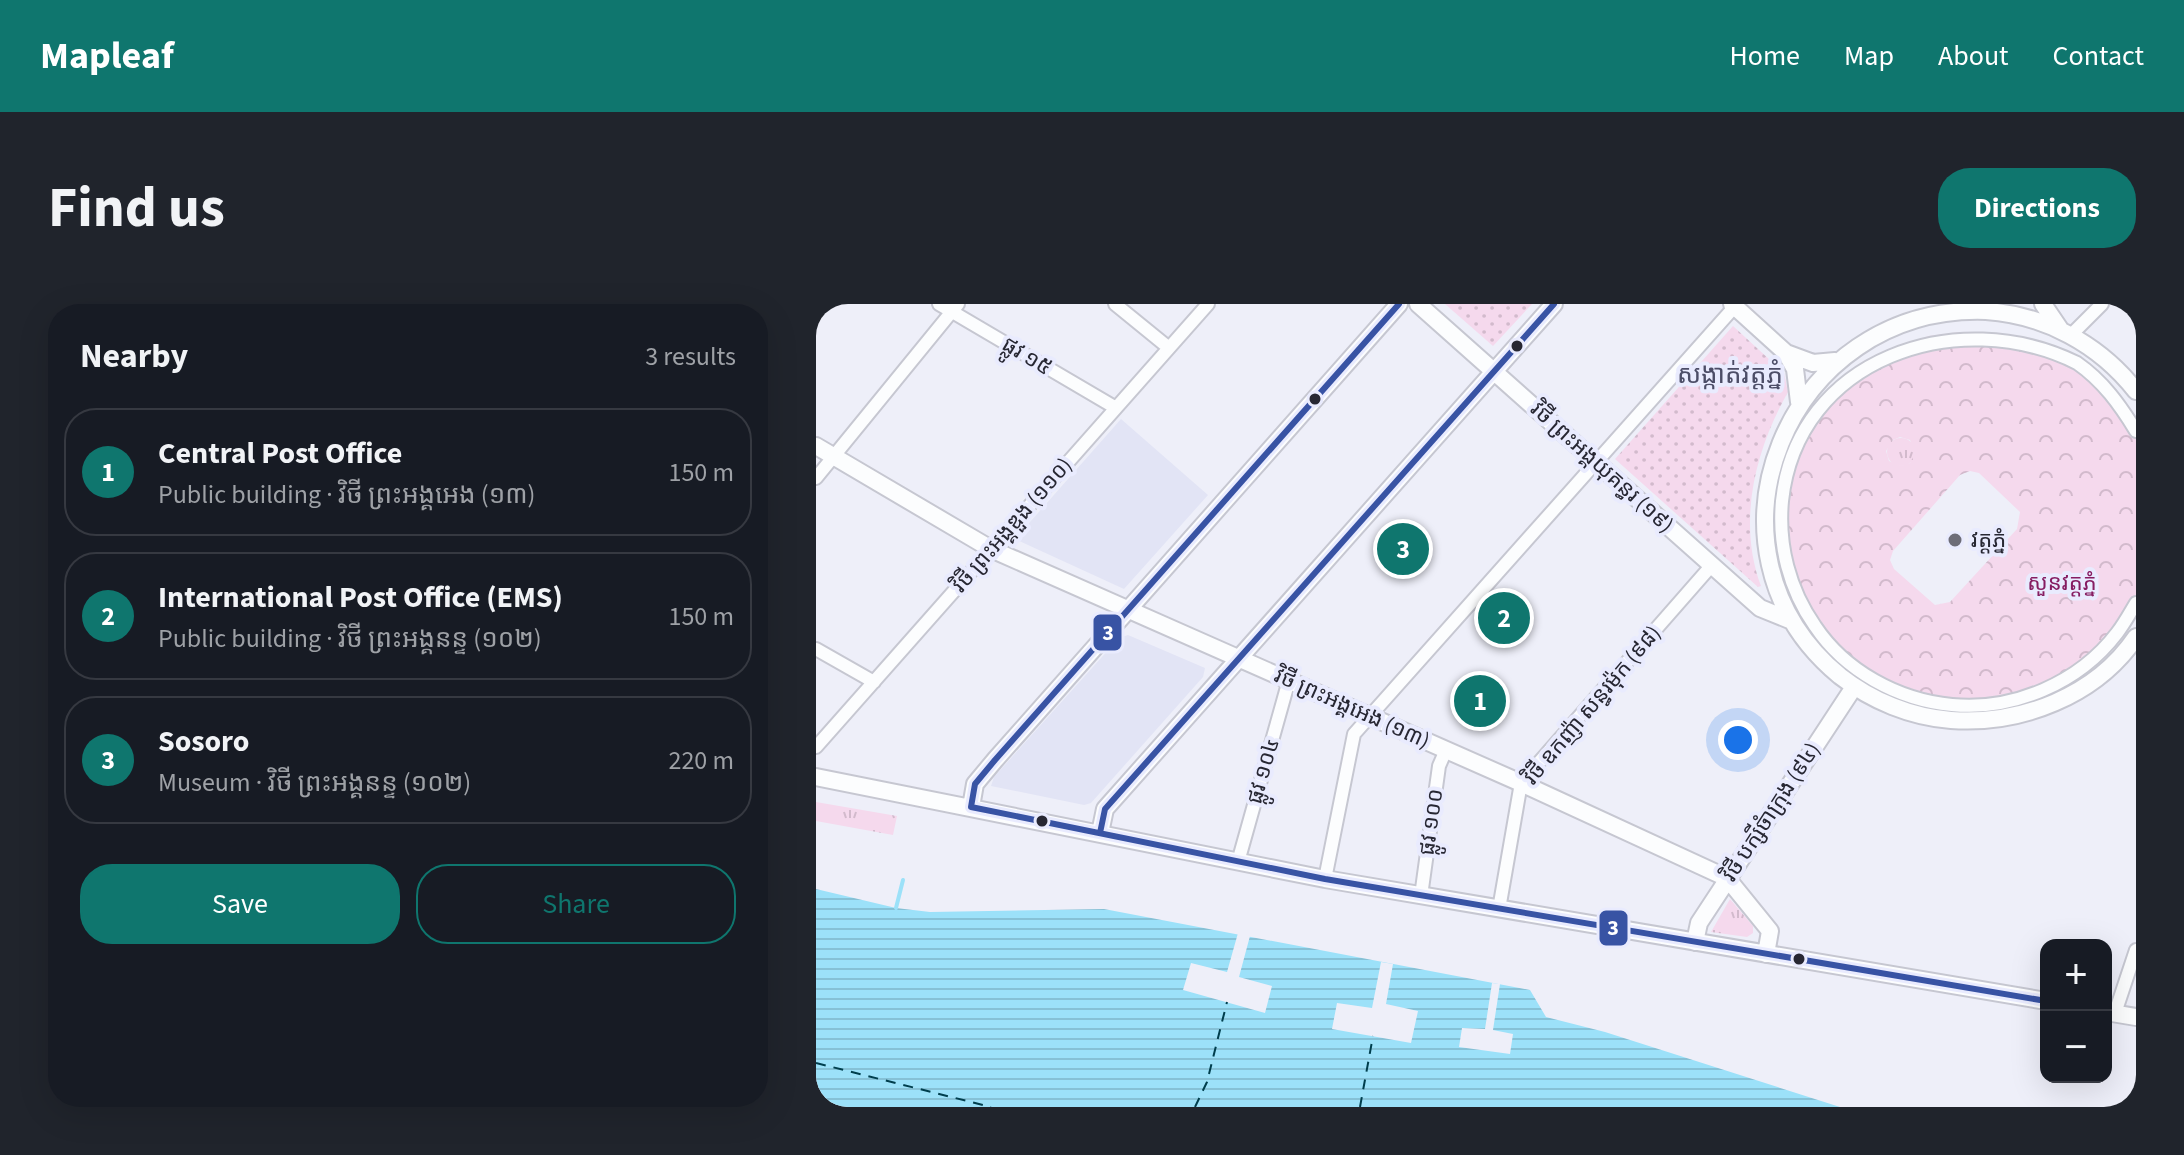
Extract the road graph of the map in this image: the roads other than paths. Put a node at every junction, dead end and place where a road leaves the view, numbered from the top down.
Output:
1 (939, 304) edge
2 (1115, 304) edge
3 (1208, 304) edge
4 (1399, 304) edge
5 (1418, 304) edge
6 (1554, 304) edge
7 (2043, 304) edge
8 (2102, 304) edge
9 (1735, 305) edge
10 (1950, 307) edge
11 (954, 308) edge
12 (2066, 332) junction
13 (1169, 348) junction
14 (1786, 353) junction
15 (1835, 361) junction
16 (1495, 372) junction
17 (2135, 388) edge
18 (1799, 402) junction
19 (1116, 408) junction
20 (2136, 431) edge
21 (816, 446) edge
22 (834, 457) junction
23 (1597, 462) junction
24 (816, 478) edge
25 (991, 549) junction
26 (1712, 565) junction
27 (2136, 603) edge
28 (1128, 609) junction
29 (1792, 621) junction
30 (2134, 641) edge
31 (816, 649) edge
32 (1239, 658) junction
33 (1289, 680) junction
34 (874, 682) junction
35 (1854, 687) junction
36 (1370, 717) junction
37 (816, 747) edge
38 (1446, 750) junction
39 (816, 777) edge
40 (1521, 783) junction
41 (971, 807) junction
42 (1100, 833) junction
43 (1238, 862) junction
44 (1727, 878) junction
45 (1325, 879) junction
46 (1421, 896) junction
47 (1499, 909) junction
48 (1695, 942) junction
49 (2136, 950) edge
50 (1766, 954) junction
51 (2040, 1000) edge
52 (2111, 1011) edge
53 (2112, 1012) edge
54 (2136, 1017) edge

1 - 11 street, ផ្លូវ ១៥
2 - 13 street
3 - 13 street, វិថី ព្រះអង្គឌួង (១១០)
4 - 28 street
5 - 16 street, វិថី ព្រះអង្គយុគន្ធរ (១៩)
6 - 16 street
7 - 12 street
8 - 12 street
9 - 14 street
9 - 23 street
10 - 12 street
10 - 15 street
11 - 19 street, ផ្លូវ ១៥
11 - 22 street
12 - 17 street
13 - 19 street, វិថី ព្រះអង្គឌួង (១១០)
14 - 15 street
14 - 18 street
15 - 18 street
16 - 23 street, វិថី ព្រះអង្គយុគន្ធរ (១៩)
16 - 32 street
18 - 29 street
19 - 25 street, វិថី ព្រះអង្គឌួង (១១០)
20 - 27 street
21 - 22 street, វិថី ព្រះអង្គអេង (១៣)
22 - 24 street
22 - 25 street, វិថី ព្រះអង្គអេង (១៣)
23 - 26 street, វិថី ព្រះអង្គយុគន្ធរ (១៩)
23 - 36 street
25 - 28 street, វិថី ព្រះអង្គអេង (១៣)
25 - 34 street, វិថី ព្រះអង្គឌួង (១១០)
26 - 29 street, វិថី ព្រះអង្គយុគន្ធរ (១៩)
26 - 40 street, វិថី ឧកញ៉ា សន្ធរម៉ុក (៩៨)
28 - 32 street, វិថី ព្រះអង្គអេង (១៣)
28 - 41 street
29 - 35 street
30 - 35 street
31 - 34 street
32 - 33 street, វិថី ព្រះអង្គអេង (១៣)
32 - 42 street
33 - 36 street, វិថី ព្រះអង្គអេង (១៣)
33 - 43 street, ផ្លូវ ១០៤
34 - 37 street, វិថី ព្រះអង្គឌួង (១១០)
35 - 44 street, វិថី បក្សីចំាក្រុង (៩៤)
36 - 38 street, វិថី ព្រះអង្គអេង (១៣)
36 - 45 street
38 - 40 street, វិថី ព្រះអង្គអេង (១៣)
38 - 46 street, ផ្លូវ ១០០
39 - 41 street
40 - 44 street, វិថី ព្រះអង្គអេង (១៣)
40 - 47 street, វិថី ឧកញ៉ា សន្ធរម៉ុក (៩៨)
41 - 42 street
42 - 43 street
43 - 45 street
44 - 48 street, វិថី បក្សីចំាក្រុង (៩៤)
44 - 50 street, វិថី ព្រះអង្គអេង (១៣)
45 - 46 street
46 - 47 street
47 - 48 street
48 - 50 street
49 - 52 street
50 - 51 street
53 - 54 street

